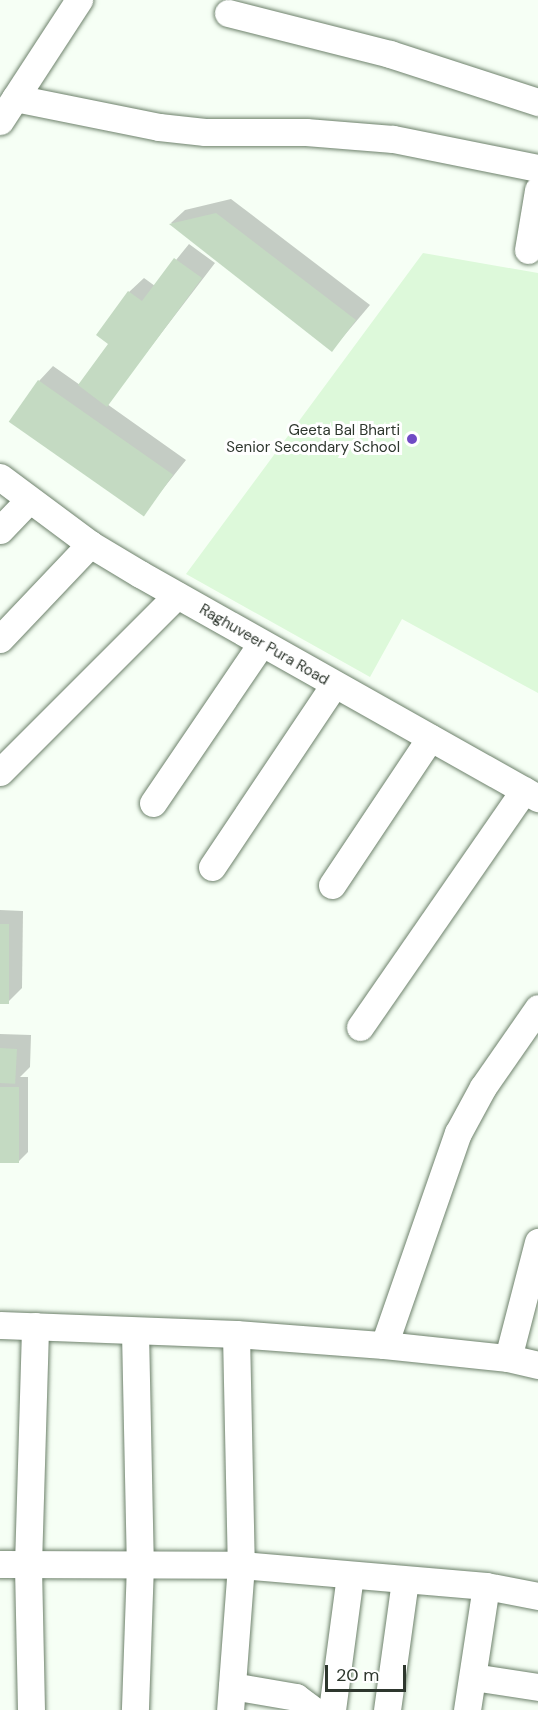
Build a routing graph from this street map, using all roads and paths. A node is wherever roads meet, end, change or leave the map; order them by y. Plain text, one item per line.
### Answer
1 (79, 0) edge
2 (228, 13) dead end
3 (15, 98) junction
4 (538, 102) edge
5 (0, 121) edge
6 (538, 168) edge
7 (538, 190) edge
8 (528, 250) dead end
9 (0, 477) edge
10 (28, 501) junction
11 (0, 530) edge
12 (90, 544) junction
13 (177, 595) junction
14 (0, 639) edge
15 (261, 644) junction
16 (334, 685) junction
17 (430, 738) junction
18 (0, 772) edge
19 (531, 794) edge
20 (153, 802) dead end
21 (212, 867) dead end
22 (332, 885) dead end
23 (538, 1008) edge
24 (360, 1027) dead end
25 (538, 1242) edge
26 (0, 1325) edge
27 (35, 1326) junction
28 (135, 1332) junction
29 (236, 1334) junction
30 (384, 1345) junction
31 (508, 1358) junction
32 (538, 1365) edge
33 (0, 1564) edge
34 (140, 1564) junction
35 (28, 1565) junction
36 (241, 1565) junction
37 (350, 1575) junction
38 (405, 1580) junction
39 (486, 1586) junction
40 (538, 1596) edge
41 (473, 1677) junction
42 (538, 1687) edge
43 (231, 1698) edge
44 (31, 1710) edge
45 (135, 1710) edge
46 (313, 1710) edge
47 (332, 1710) edge
48 (387, 1710) edge
49 (467, 1710) edge

1 - 3 street
2 - 4 street
3 - 5 street
3 - 6 street
7 - 8 street
9 - 10 street, Raghuveer Pura Road
10 - 11 street
10 - 12 street, Raghuveer Pura Road
12 - 13 street, Raghuveer Pura Road
12 - 14 street
13 - 15 street, Raghuveer Pura Road
13 - 18 street
15 - 16 street, Raghuveer Pura Road
15 - 20 street
16 - 17 street, Raghuveer Pura Road
16 - 21 street
17 - 19 street, Raghuveer Pura Road
17 - 22 street
19 - 24 street
23 - 30 street
25 - 31 street
26 - 27 street
27 - 28 street
27 - 35 street
28 - 29 street
28 - 34 street
29 - 30 street
29 - 36 street
30 - 31 street
31 - 32 street
33 - 35 street
34 - 35 street
34 - 36 street
34 - 45 street
35 - 44 street
36 - 37 street
36 - 43 street
37 - 38 street
37 - 47 street
38 - 39 street
38 - 48 street
39 - 40 street
39 - 41 street
41 - 42 street
41 - 49 street
43 - 46 street

